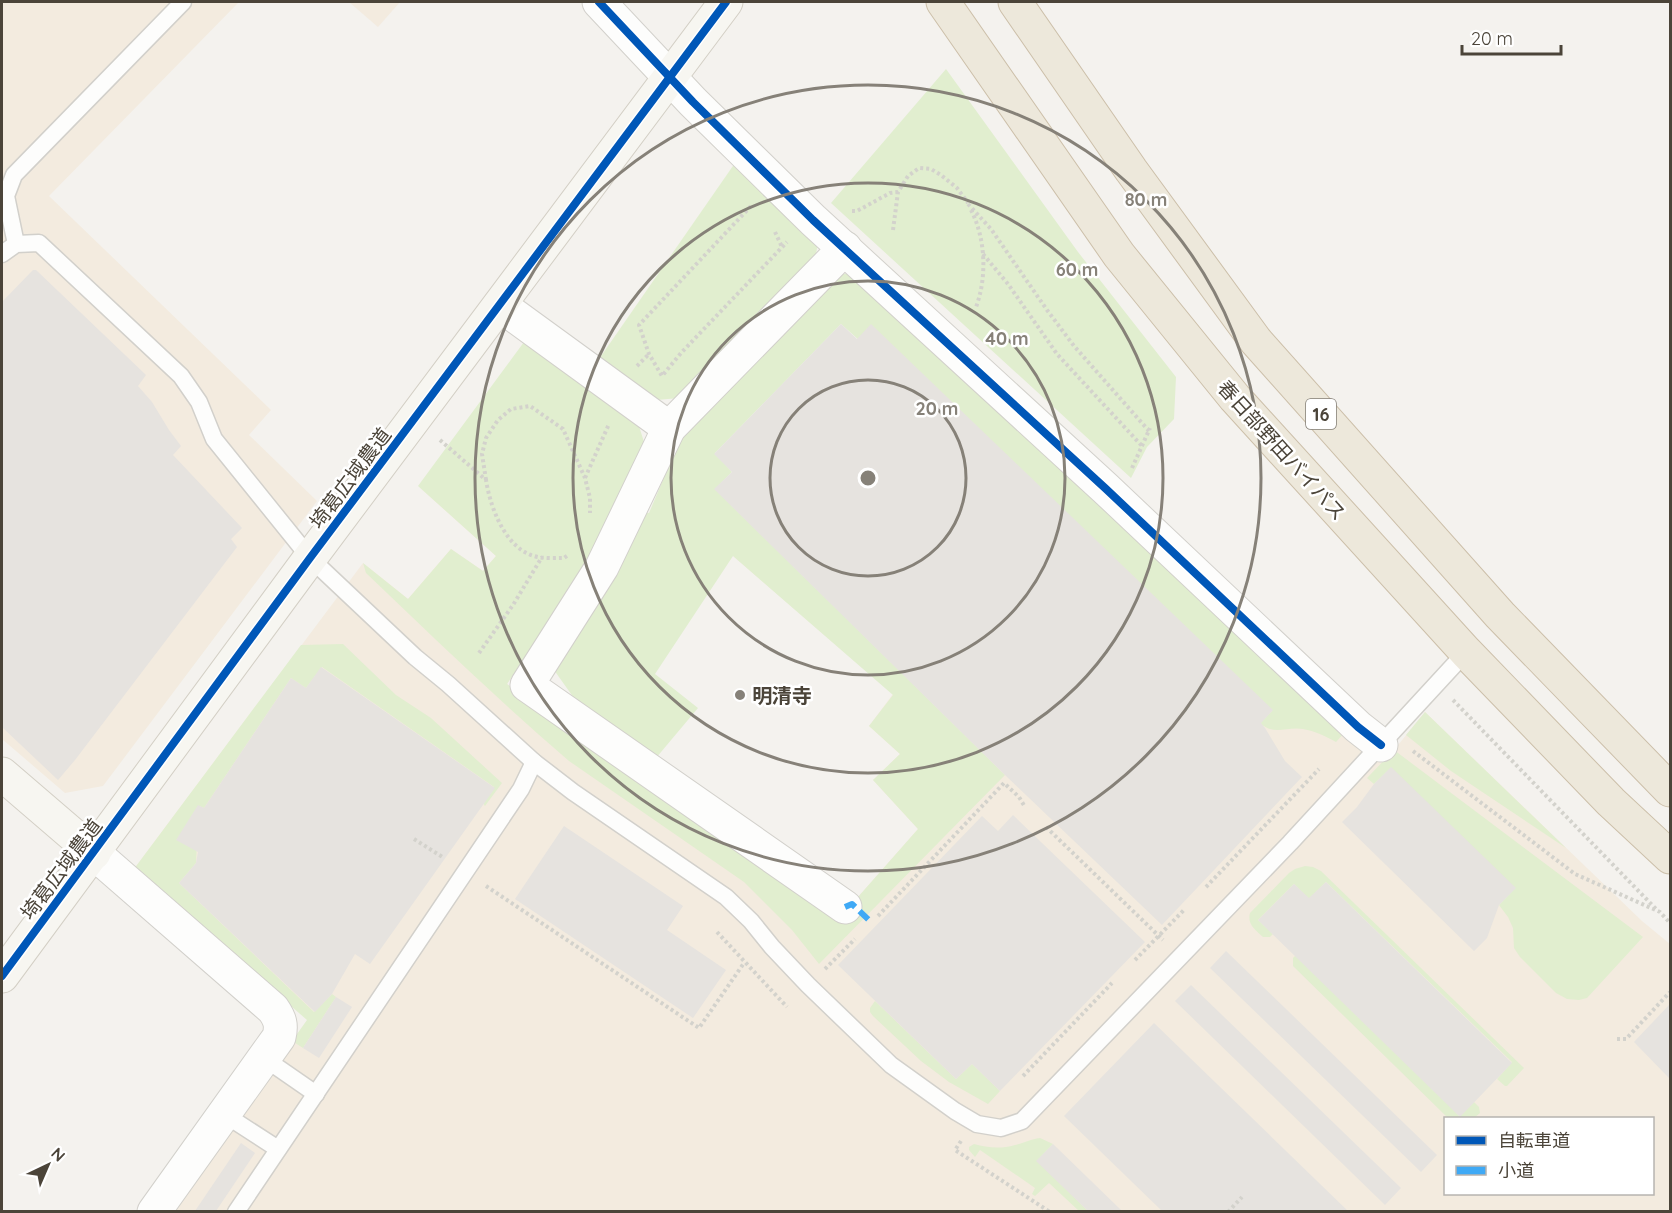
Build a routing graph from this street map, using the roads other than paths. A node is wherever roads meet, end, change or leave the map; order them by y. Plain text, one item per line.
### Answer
1 (183, 2) edge
2 (599, 2) edge
3 (726, 2) edge
4 (943, 2) edge
5 (1015, 2) edge
6 (670, 77) junction
7 (16, 244) junction
8 (845, 248) junction
9 (2, 254) edge
10 (500, 305) junction
11 (669, 428) junction
12 (310, 558) junction
13 (1466, 652) junction
14 (1386, 740) junction
15 (534, 762) junction
16 (2, 774) edge
17 (1671, 790) edge
18 (94, 853) junction
19 (1671, 857) edge
20 (859, 915) road end
21 (2, 975) edge
22 (264, 1058) junction
23 (316, 1094) junction
24 (224, 1114) junction
25 (278, 1149) junction
26 (154, 1212) edge
27 (236, 1212) edge

1 - 7 lane
2 - 6 street
3 - 6 street, 埼葛広域農道
4 - 13 highway, 春日部野田バイパス
5 - 17 highway, 16
6 - 8 street
6 - 10 street, 埼葛広域農道
7 - 9 lane
7 - 12 lane
8 - 11 street
8 - 14 street
10 - 11 street
10 - 12 street, 埼葛広域農道
11 - 20 street
12 - 15 lane
12 - 18 street, 埼葛広域農道
13 - 14 lane
13 - 19 highway, 春日部野田バイパス
14 - 15 lane
15 - 23 lane
16 - 18 street
18 - 21 street, 埼葛広域農道
18 - 22 street
22 - 23 lane
22 - 24 street
23 - 25 lane
24 - 25 lane
24 - 26 street
25 - 27 lane

